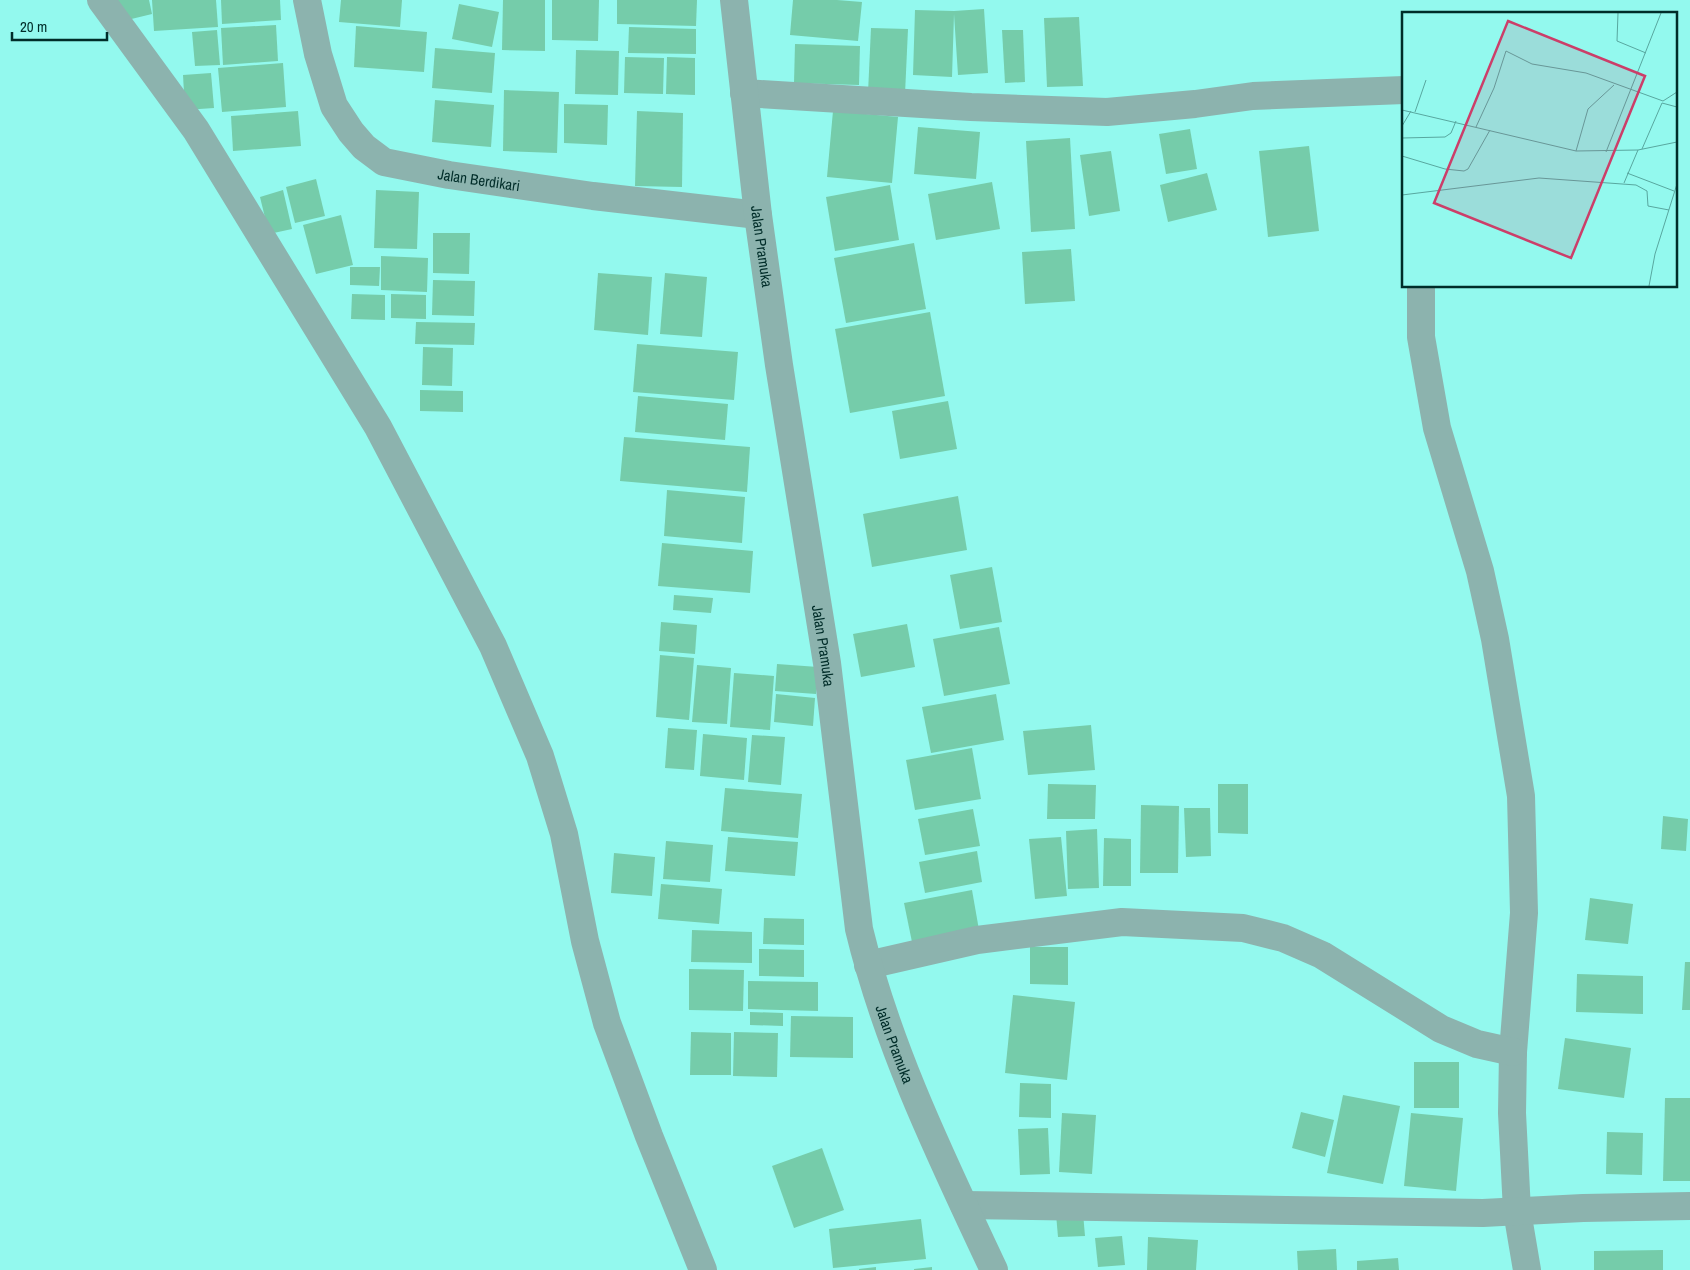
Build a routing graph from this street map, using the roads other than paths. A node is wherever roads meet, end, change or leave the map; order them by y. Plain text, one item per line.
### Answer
1 (101, 0) edge
2 (307, 0) edge
3 (734, 0) edge
4 (1402, 90) edge
5 (744, 93) junction
6 (758, 215) junction
7 (1421, 288) edge
8 (868, 965) junction
9 (1514, 1052) junction
10 (964, 1205) junction
11 (1690, 1206) edge
12 (1517, 1211) junction
13 (703, 1270) edge
14 (994, 1270) edge
15 (1527, 1270) edge

1 - 13 street
2 - 6 street, Jalan Berdikari
3 - 5 street, Jalan Pramuka
4 - 5 street
5 - 6 street, Jalan Pramuka
6 - 8 street, Jalan Pramuka
7 - 9 street
8 - 9 street
8 - 10 street, Jalan Pramuka
9 - 12 street
10 - 12 street
10 - 14 street, Jalan Pramuka
11 - 12 street
12 - 15 street

